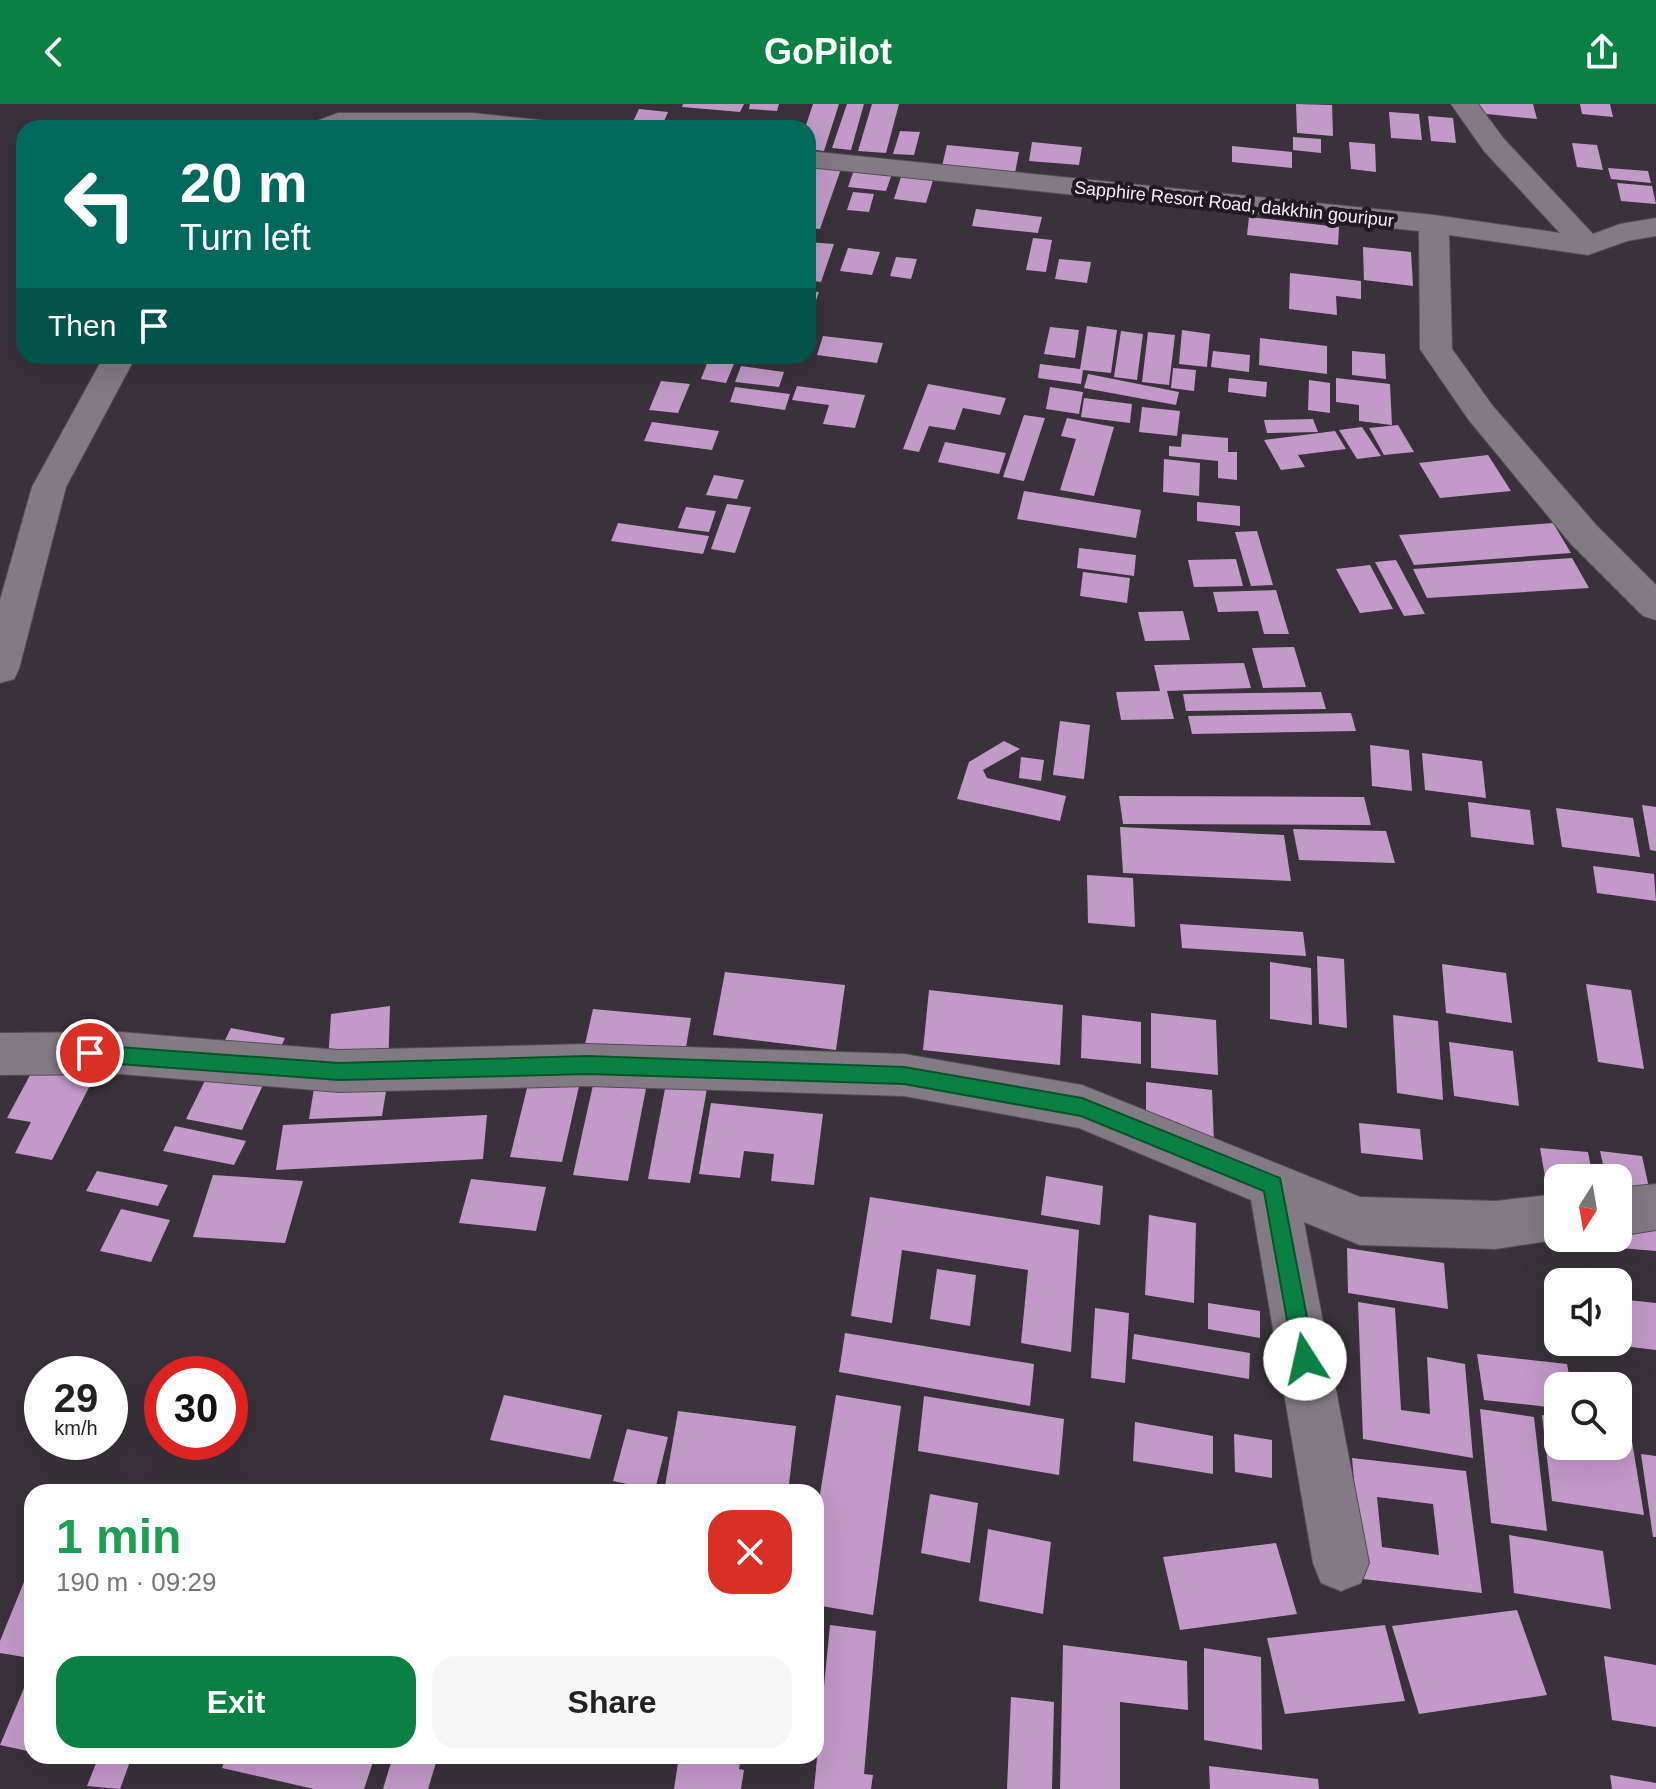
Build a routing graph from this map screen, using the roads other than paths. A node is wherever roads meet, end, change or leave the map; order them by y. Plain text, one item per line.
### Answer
1 (1464, 104) edge
2 (816, 160) edge
3 (1434, 224) junction
4 (1656, 227) edge
5 (1588, 246) junction
6 (116, 364) edge
7 (1656, 607) edge
8 (0, 669) edge
9 (0, 1054) edge
10 (1273, 1185) junction
11 (1656, 1207) edge
12 (1632, 1210) edge
13 (1544, 1220) edge
14 (1341, 1563) dead end

1 - 5 street
2 - 3 street, Sapphire Resort Road, dakkhin gouripur
3 - 5 street, Sapphire Resort Road, dakkhin gouripur
3 - 7 street
4 - 5 street, Sapphire Resort Road, dakkhin gouripur
6 - 8 street
9 - 10 street
10 - 13 street
10 - 14 street
11 - 12 street

